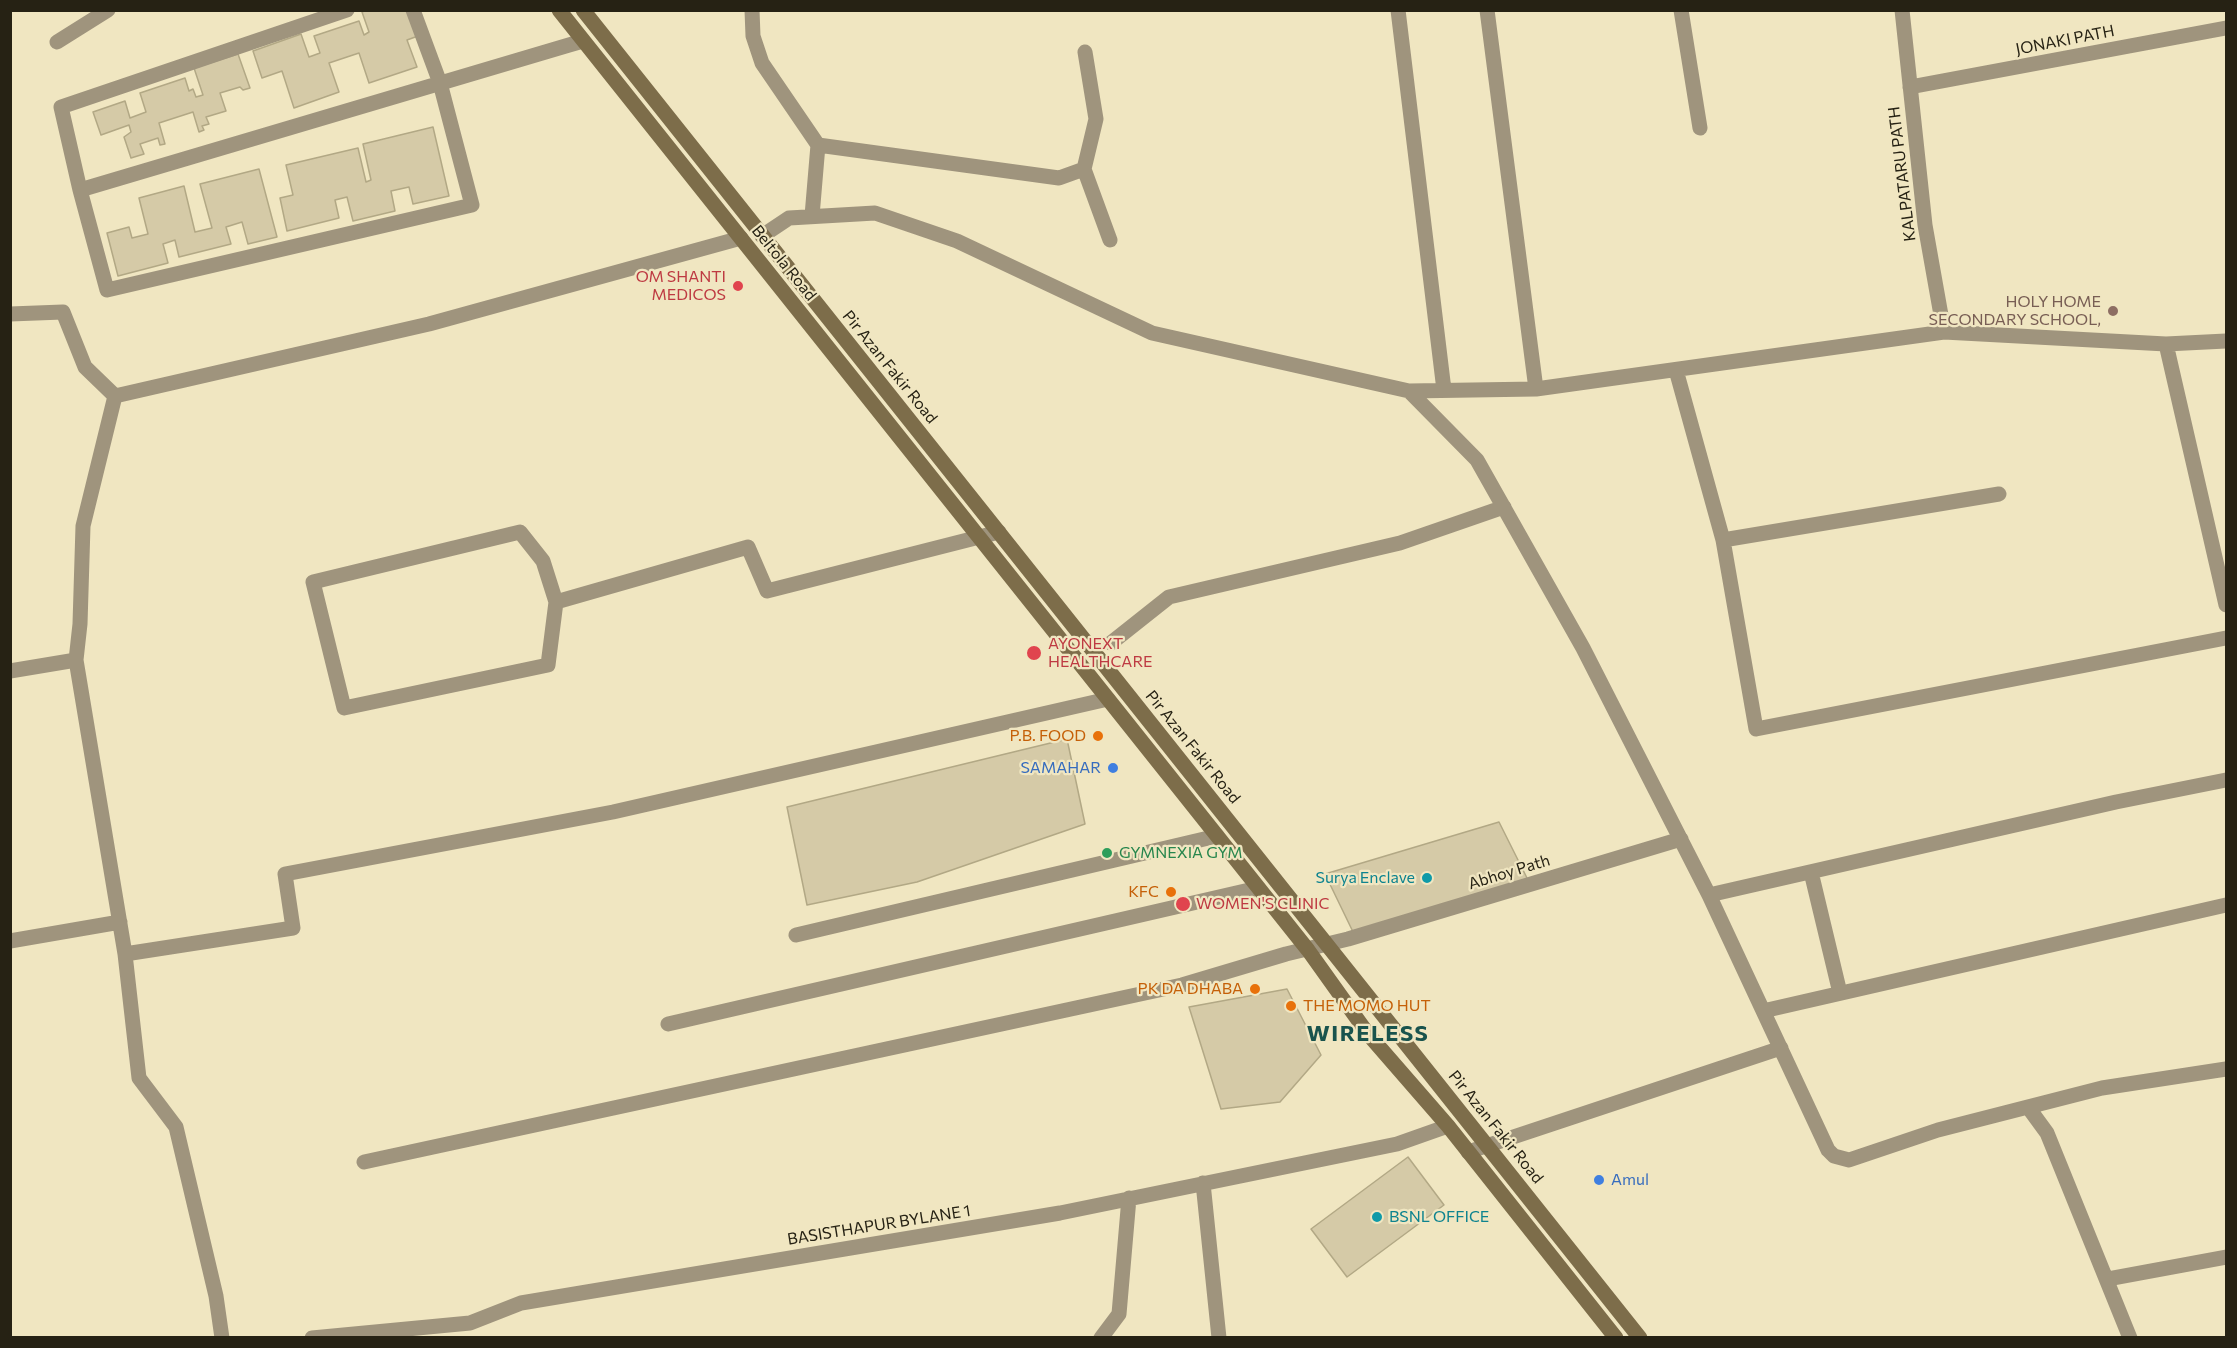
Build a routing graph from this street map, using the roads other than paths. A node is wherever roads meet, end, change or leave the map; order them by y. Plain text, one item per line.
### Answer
1 (108, 10) edge
2 (346, 10) edge
3 (413, 10) edge
4 (559, 10) edge
5 (583, 10) edge
6 (752, 10) edge
7 (1398, 10) edge
8 (1487, 10) edge
9 (1681, 10) edge
10 (1902, 10) edge
11 (2226, 28) edge
12 (583, 41) junction
13 (57, 42) dead end
14 (1085, 52) dead end
15 (440, 83) junction
16 (1910, 87) junction
17 (1700, 128) dead end
18 (818, 145) junction
19 (1084, 169) junction
20 (80, 190) junction
21 (812, 216) junction
22 (762, 236) junction
23 (741, 238) junction
24 (1110, 240) dead end
25 (10, 314) edge
26 (1944, 332) junction
27 (2226, 341) edge
28 (2166, 344) junction
29 (1676, 370) junction
30 (1536, 389) junction
31 (1444, 390) junction
32 (1409, 391) junction
33 (115, 396) junction
34 (1999, 494) dead end
35 (1504, 507) junction
36 (999, 532) junction
37 (980, 538) junction
38 (1723, 540) junction
39 (556, 602) junction
40 (2226, 605) edge
41 (2226, 638) edge
42 (1111, 643) dead end
43 (76, 660) junction
44 (10, 671) edge
45 (1108, 699) junction
46 (2226, 780) edge
47 (1217, 836) junction
48 (1681, 839) junction
49 (1810, 872) junction
50 (1258, 888) junction
51 (1709, 895) junction
52 (2226, 905) edge
53 (120, 922) junction
54 (796, 935) dead end
55 (10, 940) edge
56 (1328, 944) junction
57 (1308, 950) junction
58 (125, 954) junction
59 (1840, 993) junction
60 (1763, 1011) junction
61 (668, 1024) dead end
62 (1780, 1048) junction
63 (2226, 1069) edge
64 (2028, 1107) junction
65 (1448, 1126) junction
66 (1487, 1145) junction
67 (1468, 1152) junction
68 (364, 1162) dead end
69 (1203, 1183) junction
70 (1129, 1198) junction
71 (2226, 1257) edge
72 (2107, 1279) junction
73 (222, 1338) edge
74 (312, 1338) edge
75 (1101, 1338) edge
76 (1219, 1338) edge
77 (1616, 1338) edge
78 (1640, 1338) edge
79 (2130, 1338) edge

1 - 13 street
2 - 20 street
3 - 15 street
4 - 12 main road, Beltola Road
5 - 22 main road, Pir Azan Fakir Road
6 - 18 street
7 - 31 street
8 - 30 street
9 - 17 street
10 - 16 street, KALPATARU PATH
11 - 16 street, JONAKI PATH
12 - 15 street
12 - 23 main road, Beltola Road
14 - 19 street
15 - 20 street
15 - 20 street
16 - 26 street, KALPATARU PATH
18 - 19 street
18 - 21 street
19 - 24 street
21 - 22 street
21 - 32 street
22 - 36 main road, Pir Azan Fakir Road
23 - 33 street
23 - 37 main road, Beltola Road
25 - 33 street
26 - 28 street
26 - 29 street
27 - 28 street
28 - 40 street
29 - 30 street
29 - 38 street
30 - 31 street
31 - 32 street
32 - 35 street
33 - 43 street
34 - 38 street
35 - 42 street
35 - 48 street
36 - 37 street
36 - 56 main road, Pir Azan Fakir Road
37 - 39 street
37 - 45 main road
38 - 41 street
39 - 39 street
43 - 44 street
43 - 53 street
45 - 47 main road
45 - 58 street
46 - 49 street
47 - 50 main road
47 - 54 street
48 - 51 street
48 - 56 street, Abhoy Path
49 - 51 street
49 - 59 street
50 - 57 main road
50 - 61 street
51 - 60 street
52 - 59 street
53 - 55 street
53 - 58 street
56 - 57 street, Abhoy Path
56 - 66 main road, Pir Azan Fakir Road
57 - 65 main road
57 - 68 street, Abhoy Path
58 - 73 street
59 - 60 street
60 - 62 street
62 - 64 street
62 - 66 street
63 - 64 street
64 - 72 street
65 - 67 main road
65 - 69 street, BASISTHAPUR BYLANE 1
66 - 67 street
66 - 78 main road, Pir Azan Fakir Road
67 - 77 main road
69 - 70 street, BASISTHAPUR BYLANE 1
69 - 76 street
70 - 74 street, BASISTHAPUR BYLANE 1
70 - 75 street
71 - 72 street
72 - 79 street

